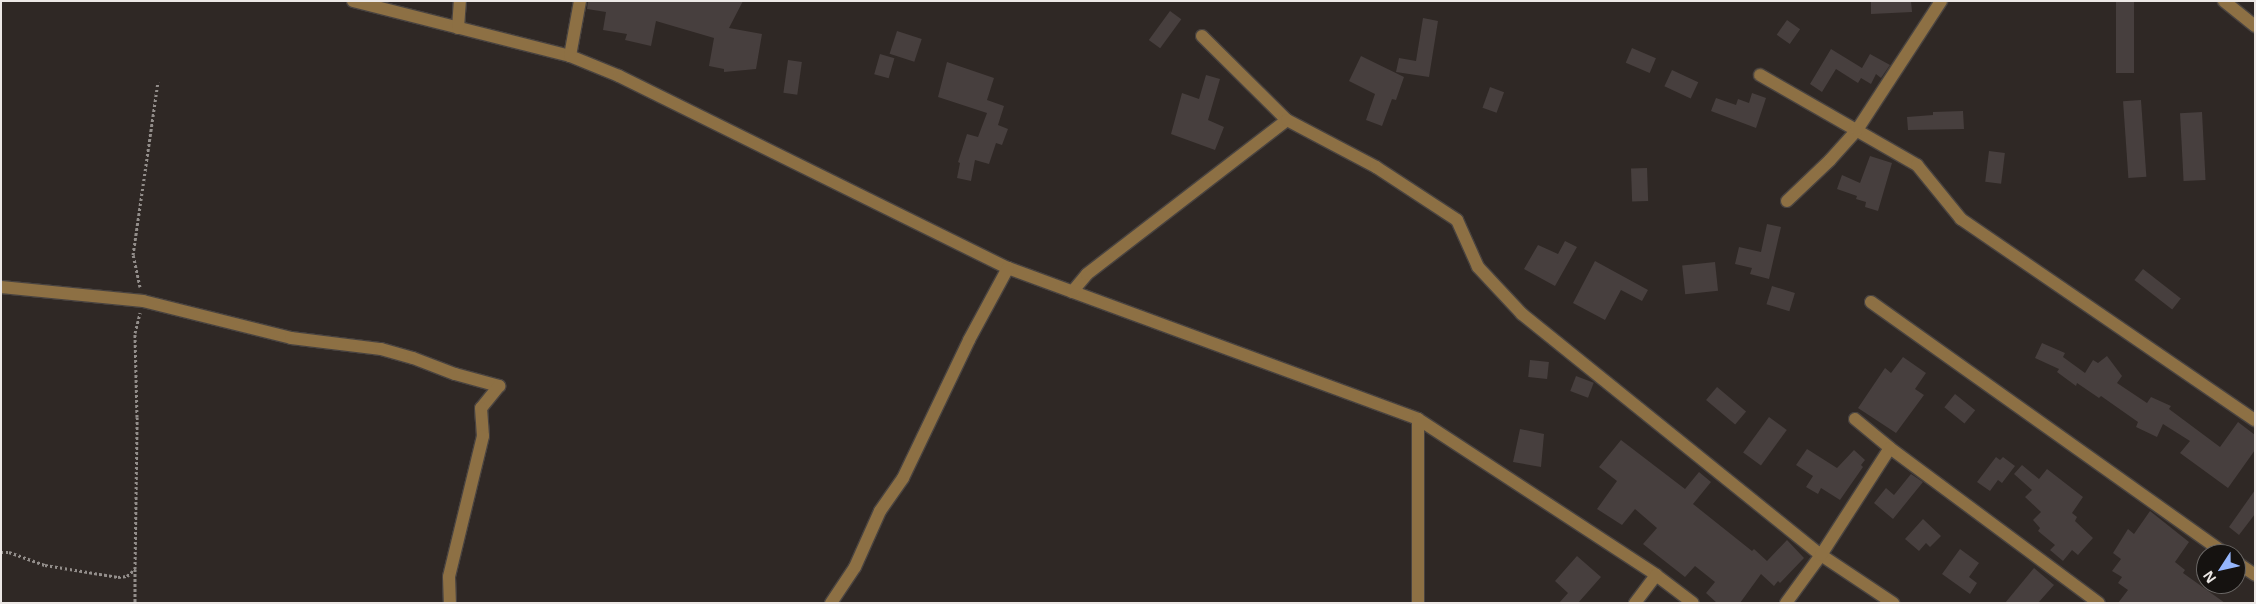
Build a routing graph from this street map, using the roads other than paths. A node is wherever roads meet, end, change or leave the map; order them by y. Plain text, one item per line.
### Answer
1 (353, 1) edge
2 (460, 1) edge
3 (580, 1) edge
4 (1941, 1) edge
5 (2224, 1) edge
6 (2255, 26) edge
7 (458, 28) junction
8 (1202, 36) dead end
9 (570, 56) junction
10 (1760, 75) dead end
11 (1287, 120) junction
12 (1857, 130) junction
13 (1787, 201) dead end
14 (1008, 268) junction
15 (1, 287) edge
16 (1072, 292) junction
17 (1871, 302) dead end
18 (1418, 419) junction
19 (1855, 419) dead end
20 (2255, 420) edge
21 (1890, 448) junction
22 (2211, 544) edge
23 (1821, 555) junction
24 (1656, 574) junction
25 (450, 603) edge
26 (831, 603) edge
27 (1418, 603) edge
28 (1635, 603) edge
29 (1694, 603) edge
30 (1786, 603) edge
31 (1893, 603) edge
32 (2099, 603) edge

1 - 7 street
2 - 7 street
3 - 9 street
4 - 12 street
5 - 6 street
7 - 9 street
8 - 11 street
9 - 14 street
10 - 12 street
11 - 16 street
11 - 23 street
12 - 13 street
12 - 20 street
14 - 16 street
14 - 26 street
15 - 25 street
16 - 18 street
17 - 22 street
18 - 24 street
18 - 27 street
19 - 21 street
21 - 23 street
21 - 32 street
23 - 30 street
23 - 31 street
24 - 28 street
24 - 29 street

